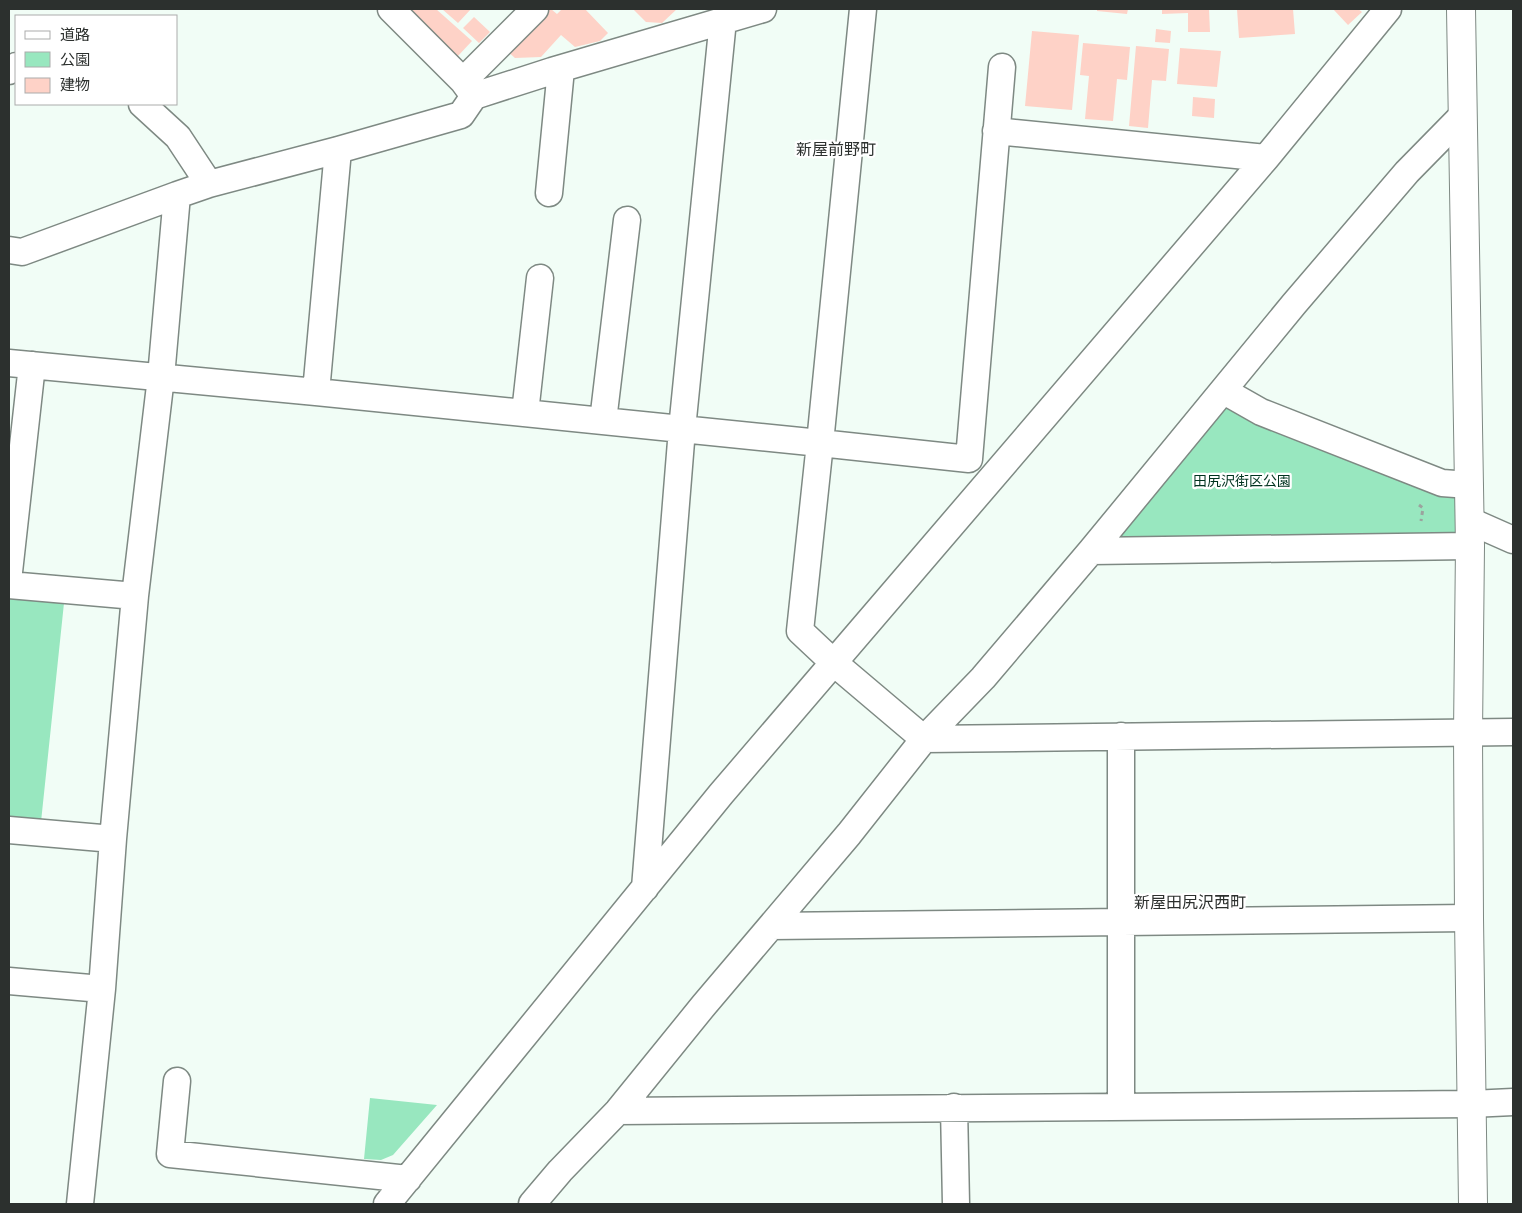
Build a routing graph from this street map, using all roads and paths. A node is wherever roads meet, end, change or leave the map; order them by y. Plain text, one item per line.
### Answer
1 (391, 9) edge
2 (534, 9) edge
3 (763, 9) edge
4 (863, 9) edge
5 (1388, 9) edge
6 (1461, 9) edge
7 (723, 20) junction
8 (1002, 67) dead end
9 (561, 69) junction
10 (469, 88) junction
11 (143, 105) edge
12 (1462, 116) junction
13 (996, 131) junction
14 (338, 150) junction
15 (1266, 158) junction
16 (209, 184) junction
17 (549, 193) dead end
18 (177, 195) junction
19 (627, 220) dead end
20 (9, 250) edge
21 (540, 278) dead end
22 (20, 364) edge
23 (161, 377) junction
24 (1224, 391) junction
25 (316, 392) junction
26 (525, 413) junction
27 (603, 421) junction
28 (682, 429) junction
29 (820, 443) junction
30 (1469, 485) junction
31 (1417, 503) dead end
32 (1421, 522) dead end
33 (1470, 533) junction
34 (1513, 540) edge
35 (1091, 551) junction
36 (9, 572) edge
37 (9, 585) edge
38 (135, 596) junction
39 (833, 662) junction
40 (1513, 732) edge
41 (1468, 733) junction
42 (1121, 736) junction
43 (924, 738) junction
44 (9, 830) edge
45 (113, 839) junction
46 (645, 888) junction
47 (1469, 918) junction
48 (1120, 922) junction
49 (771, 926) junction
50 (9, 981) edge
51 (102, 989) junction
52 (177, 1081) dead end
53 (1513, 1102) edge
54 (1471, 1104) junction
55 (1121, 1106) junction
56 (954, 1107) junction
57 (618, 1111) junction
58 (408, 1179) junction
59 (80, 1204) edge
60 (388, 1204) edge
61 (532, 1204) edge
62 (956, 1204) edge
63 (1473, 1204) edge

1 - 10 street
2 - 10 street
3 - 7 street
4 - 29 street
5 - 15 street
6 - 12 street
7 - 9 street
7 - 28 street
8 - 13 street
9 - 10 street
9 - 17 street
10 - 14 street
11 - 16 street
12 - 24 street
12 - 30 street
13 - 15 street
13 - 29 street
14 - 16 street
14 - 25 street
15 - 39 street
16 - 18 street
18 - 20 street
18 - 23 street
19 - 27 street
21 - 26 street
22 - 23 street
22 - 36 street
23 - 25 street
23 - 38 street
24 - 30 street
24 - 35 street
25 - 26 street
26 - 27 street
27 - 28 street
28 - 29 street
28 - 46 street
29 - 39 street
30 - 33 street
31 - 32 path
33 - 34 street
33 - 35 street
33 - 41 street
35 - 43 street
37 - 38 street
38 - 45 street
39 - 43 street
39 - 46 street
40 - 41 street
41 - 42 street
41 - 47 street
42 - 43 street
42 - 48 street
43 - 49 street
44 - 45 street
45 - 51 street
46 - 58 street
47 - 48 street
47 - 54 street
48 - 49 street
48 - 55 street
49 - 57 street
50 - 51 street
51 - 59 street
52 - 58 street
53 - 54 street
54 - 55 street
54 - 63 street
55 - 56 street
56 - 57 street
56 - 62 street
57 - 61 street
58 - 60 street

